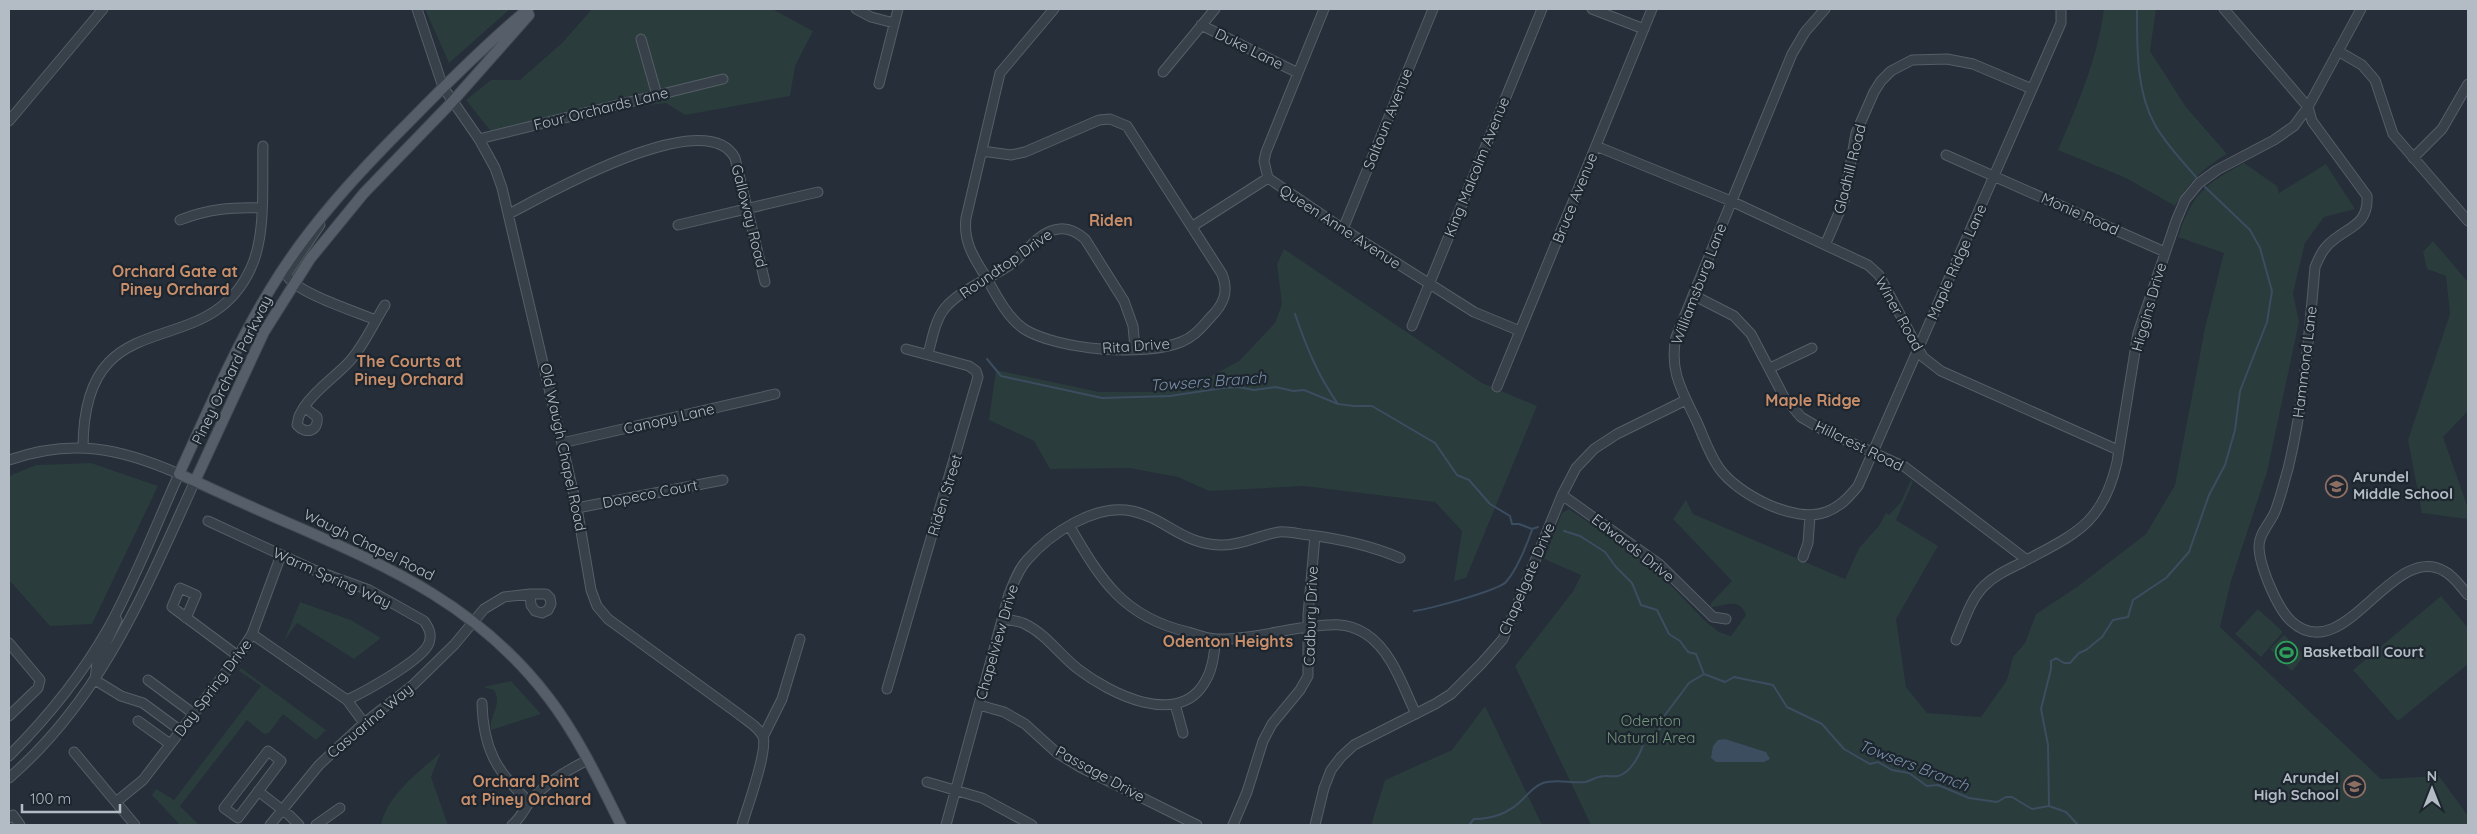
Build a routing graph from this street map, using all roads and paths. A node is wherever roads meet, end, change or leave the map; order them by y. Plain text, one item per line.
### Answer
1 (103, 9) edge
2 (417, 9) edge
3 (528, 9) edge
4 (534, 9) edge
5 (856, 9) edge
6 (898, 9) edge
7 (1054, 9) edge
8 (1215, 9) edge
9 (1324, 9) edge
10 (1433, 9) edge
11 (1542, 9) edge
12 (1592, 9) edge
13 (1652, 9) edge
14 (1825, 9) edge
15 (2061, 9) edge
16 (2224, 9) edge
17 (2361, 9) edge
18 (894, 22) junction
19 (1201, 26) junction
20 (1644, 29) junction
21 (641, 38) dead end
22 (2338, 51) junction
23 (1163, 72) dead end
24 (1298, 73) junction
25 (723, 78) dead end
26 (880, 84) dead end
27 (2468, 84) edge
28 (443, 87) junction
29 (2032, 89) junction
30 (657, 95) junction
31 (452, 102) junction
32 (2308, 107) junction
33 (9, 121) edge
34 (480, 140) junction
35 (263, 146) dead end
36 (1596, 146) junction
37 (982, 151) junction
38 (1946, 155) dead end
39 (2414, 158) junction
40 (1995, 176) junction
41 (1268, 178) junction
42 (818, 192) dead end
43 (1731, 201) junction
44 (261, 208) junction
45 (748, 209) junction
46 (326, 211) junction
47 (509, 214) junction
48 (2466, 215) edge
49 (180, 220) dead end
50 (678, 226) dead end
51 (1193, 226) junction
52 (1343, 230) junction
53 (1826, 243) junction
54 (2165, 252) junction
55 (987, 279) junction
56 (765, 282) dead end
57 (294, 284) junction
58 (1430, 284) junction
59 (1693, 295) junction
60 (384, 305) dead end
61 (376, 320) junction
62 (1412, 326) dead end
63 (1520, 331) junction
64 (1135, 348) junction
65 (1812, 348) dead end
66 (906, 349) dead end
67 (1918, 350) junction
68 (928, 354) junction
69 (1770, 368) junction
70 (1497, 387) dead end
71 (775, 394) dead end
72 (1686, 400) junction
73 (304, 407) dead end
74 (562, 443) junction
75 (82, 447) junction
76 (2118, 450) junction
77 (1874, 452) junction
78 (9, 460) edge
79 (179, 474) junction
80 (723, 480) dead end
81 (195, 481) junction
82 (1562, 495) junction
83 (577, 508) junction
84 (1810, 516) junction
85 (208, 521) dead end
86 (1070, 527) junction
87 (1315, 536) junction
88 (281, 555) junction
89 (1804, 557) dead end
90 (1400, 558) dead end
91 (2027, 560) junction
92 (530, 594) dead end
93 (2468, 595) edge
94 (120, 606) junction
95 (186, 618) dead end
96 (1003, 619) junction
97 (1726, 619) dead end
98 (474, 621) junction
99 (1308, 627) junction
100 (252, 634) junction
101 (800, 639) dead end
102 (1216, 639) junction
103 (1956, 640) dead end
104 (9, 643) edge
105 (238, 656) junction
106 (95, 680) junction
107 (148, 680) dead end
108 (887, 689) dead end
109 (347, 700) junction
110 (482, 703) dead end
111 (1175, 704) junction
112 (979, 706) junction
113 (194, 714) junction
114 (1416, 714) junction
115 (9, 716) edge
116 (138, 721) dead end
117 (364, 723) junction
118 (180, 731) junction
119 (1183, 733) dead end
120 (763, 737) junction
121 (170, 744) junction
122 (74, 752) dead end
123 (9, 756) edge
124 (588, 760) junction
125 (9, 778) edge
126 (927, 782) dead end
127 (955, 790) junction
128 (258, 791) junction
129 (116, 802) junction
130 (530, 802) junction
131 (282, 808) junction
132 (340, 808) dead end
133 (9, 818) edge
134 (20, 825) edge
135 (135, 825) edge
136 (270, 825) edge
137 (299, 825) edge
138 (316, 825) edge
139 (512, 825) edge
140 (620, 825) edge
141 (742, 825) edge
142 (946, 825) edge
143 (1032, 825) edge
144 (1197, 825) edge
145 (1232, 825) edge
146 (1316, 825) edge

1 - 33 street
2 - 28 street, Old Waugh Chapel Road
3 - 28 main road, Piney Orchard Parkway
4 - 31 main road, Piney Orchard Parkway
5 - 18 street
6 - 18 street
7 - 37 street, Rita Drive
8 - 19 street
9 - 24 street, Queen Anne Avenue
10 - 52 street, Saltoun Avenue
11 - 58 street, King Malcolm Avenue
12 - 20 street
13 - 20 street, Bruce Avenue
14 - 43 street, Williamsburg Lane
15 - 29 street, Maple Ridge Lane
16 - 32 street, Hammond Lane
17 - 22 street, Higgins Drive
18 - 26 street
19 - 23 street
19 - 24 street, Duke Lane
20 - 36 street, Bruce Avenue
21 - 30 street
22 - 32 street, Higgins Drive
22 - 39 street
24 - 41 street, Queen Anne Avenue
25 - 30 street, Four Orchards Lane
27 - 39 street
28 - 31 street, Old Waugh Chapel Road
28 - 46 main road, Piney Orchard Parkway
29 - 40 street, Maple Ridge Lane
29 - 53 street, Gladhill Road
30 - 34 street, Four Orchards Lane
31 - 34 street, Old Waugh Chapel Road
31 - 57 main road, Piney Orchard Parkway
32 - 54 street, Higgins Drive
32 - 93 street, Hammond Lane
34 - 47 street, Old Waugh Chapel Road
35 - 44 street
36 - 43 street, Winer Road
36 - 63 street, Bruce Avenue
37 - 51 street, Rita Drive
37 - 55 street, Rita Drive
38 - 40 street, Monie Road
39 - 48 street
40 - 54 street, Monie Road
40 - 67 street, Maple Ridge Lane
41 - 51 street
41 - 52 street, Queen Anne Avenue
42 - 45 street
43 - 53 street, Winer Road
43 - 59 street, Williamsburg Lane
44 - 49 street
44 - 75 street
45 - 47 street, Galloway Road
45 - 50 street
45 - 56 street, Galloway Road
46 - 57 street
46 - 79 main road, Piney Orchard Parkway
47 - 74 street, Old Waugh Chapel Road
51 - 64 street, Rita Drive
52 - 58 street, Queen Anne Avenue
53 - 67 street, Winer Road
54 - 76 street, Higgins Drive
55 - 64 street, Rita Drive
55 - 64 street, Roundtop Drive
55 - 68 street, Roundtop Drive
57 - 61 street
57 - 81 main road, Piney Orchard Parkway
58 - 62 street, King Malcolm Avenue
58 - 63 street, Queen Anne Avenue
59 - 69 street, Hillcrest Road
59 - 72 street, Williamsburg Lane
60 - 61 street
61 - 73 street
63 - 70 street, Bruce Avenue
65 - 69 street
66 - 68 street, Riden Street
67 - 76 street, Winer Road
67 - 77 street, Maple Ridge Lane
68 - 108 street, Riden Street
69 - 77 street, Hillcrest Road
71 - 74 street, Canopy Lane
72 - 82 street, Chapelgate Drive
72 - 84 street, Williamsburg Lane
74 - 83 street, Old Waugh Chapel Road
75 - 78 street
75 - 79 street
76 - 91 street, Higgins Drive
77 - 84 street, Maple Ridge Lane
77 - 91 street, Hillcrest Road
79 - 81 main road, Waugh Chapel Road
79 - 94 street, Piney Orchard Parkway
80 - 83 street, Dopeco Court
81 - 98 main road, Waugh Chapel Road
81 - 106 street, Piney Orchard Parkway
82 - 97 street, Edwards Drive
82 - 114 street, Chapelgate Drive
83 - 120 street, Old Waugh Chapel Road
84 - 89 street
85 - 88 street, Warm Spring Way
86 - 87 street, Chapelview Drive
86 - 96 street, Chapelview Drive
86 - 102 street
87 - 90 street, Chapelview Drive
87 - 99 street, Cadbury Drive
88 - 100 street, Day Spring Drive
88 - 109 street, Warm Spring Way
91 - 103 street, Higgins Drive
92 - 98 street, Casuarina Way
94 - 106 street
94 - 123 street, Piney Orchard Parkway
95 - 105 street
96 - 111 street
96 - 112 street, Chapelview Drive
98 - 117 street, Casuarina Way
98 - 124 main road, Waugh Chapel Road
99 - 102 street
99 - 114 street
99 - 145 street, Cadbury Drive
100 - 105 street, Day Spring Drive
100 - 109 street
101 - 120 street
102 - 111 street
104 - 115 street
105 - 113 street, Day Spring Drive
106 - 118 street
106 - 125 street, Piney Orchard Parkway
107 - 113 street
109 - 117 street
110 - 130 street
111 - 119 street
112 - 127 street, Chapelview Drive
112 - 144 street, Passage Drive
113 - 118 street, Day Spring Drive
114 - 146 street, Chapelgate Drive
116 - 121 street
117 - 131 street, Casuarina Way
118 - 121 street, Day Spring Drive
120 - 141 street
121 - 129 street, Day Spring Drive
122 - 129 street
124 - 130 street
124 - 140 main road, Waugh Chapel Road
126 - 127 street
127 - 142 street, Chapelview Drive
127 - 143 street
128 - 128 street
128 - 131 street
129 - 135 street
130 - 139 street
131 - 136 street, Casuarina Way
131 - 137 street
132 - 138 street
133 - 134 street

